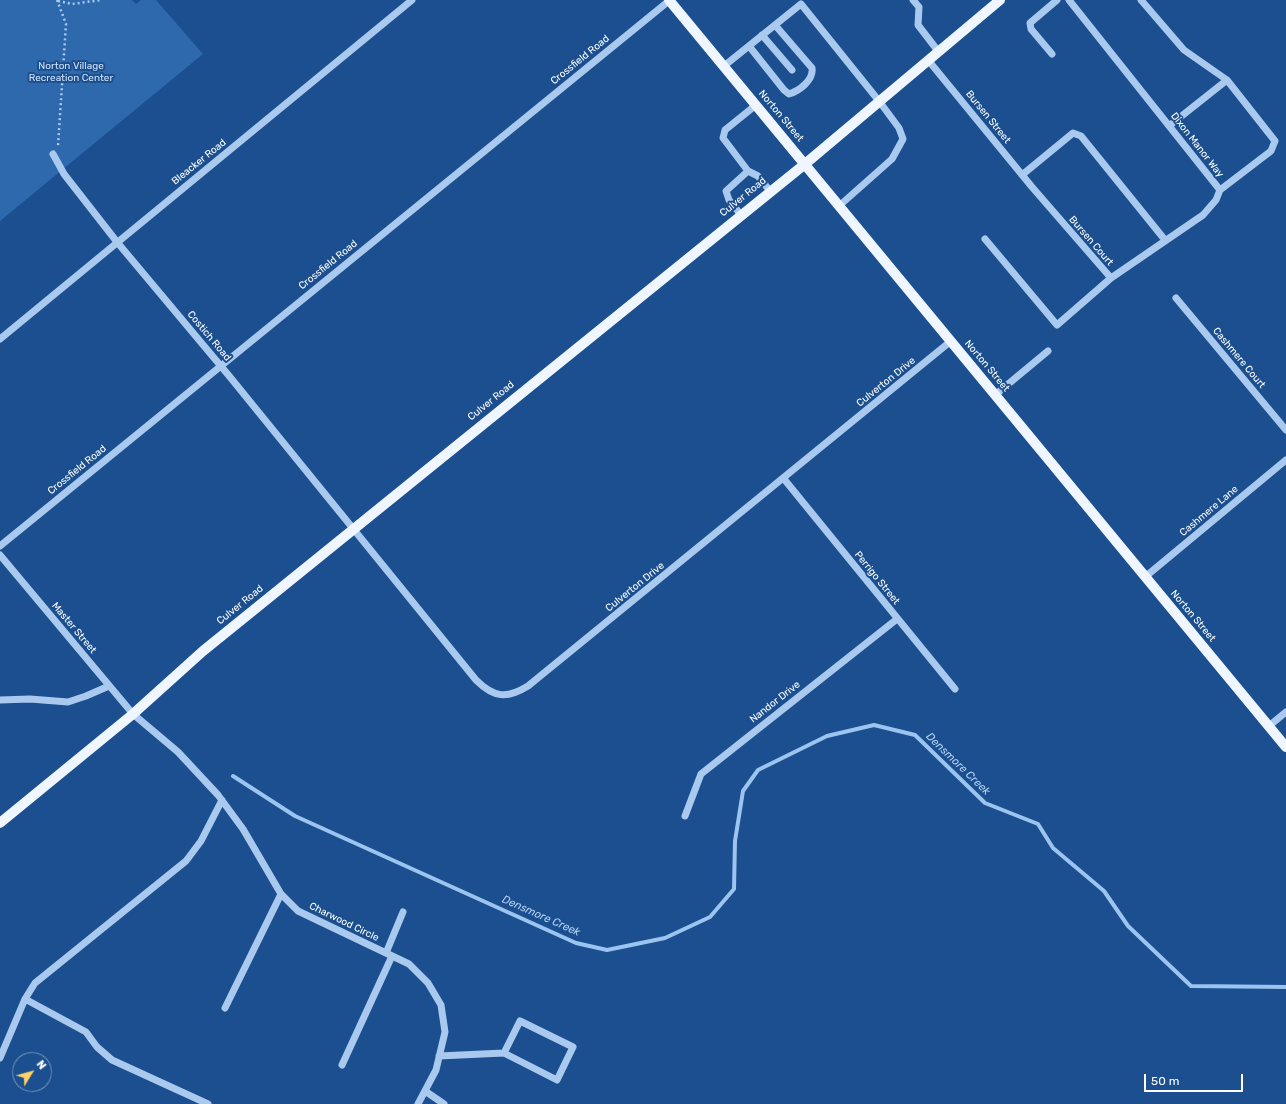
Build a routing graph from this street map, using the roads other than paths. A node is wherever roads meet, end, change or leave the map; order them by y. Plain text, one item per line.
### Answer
1 (412, 0) edge
2 (669, 0) edge
3 (913, 0) edge
4 (1000, 0) edge
5 (1057, 0) edge
6 (1069, 0) edge
7 (1142, 0) edge
8 (775, 25) junction
9 (762, 35) junction
10 (749, 46) junction
11 (938, 51) junction
12 (1052, 54) dead end
13 (928, 60) junction
14 (724, 66) junction
15 (792, 70) dead end
16 (1227, 80) junction
17 (879, 101) junction
18 (756, 105) junction
19 (1169, 126) junction
20 (56, 153) road end
21 (805, 164) junction
22 (748, 171) junction
23 (1022, 175) junction
24 (1032, 187) joint
25 (1220, 190) junction
26 (770, 191) junction
27 (839, 206) junction
28 (741, 215) junction
29 (985, 239) dead end
30 (1165, 240) junction
31 (117, 242) junction
32 (1111, 278) junction
33 (1176, 298) dead end
34 (0, 339) edge
35 (951, 341) junction
36 (1048, 351) dead end
37 (220, 365) junction
38 (995, 395) junction
39 (1286, 430) edge
40 (1286, 460) edge
41 (784, 479) junction
42 (353, 529) junction
43 (0, 546) edge
44 (0, 555) edge
45 (1145, 577) junction
46 (897, 619) junction
47 (109, 686) junction
48 (955, 689) dead end
49 (0, 700) edge
50 (1286, 712) edge
51 (133, 714) junction
52 (1269, 726) junction
53 (1286, 747) edge
54 (222, 800) junction
55 (685, 816) dead end
56 (0, 823) edge
57 (281, 894) junction
58 (403, 912) dead end
59 (389, 955) junction
60 (25, 999) junction
61 (225, 1008) dead end
62 (504, 1053) junction
63 (439, 1056) junction
64 (0, 1058) edge
65 (342, 1065) dead end
66 (425, 1091) junction
67 (208, 1104) edge
68 (418, 1104) edge
69 (444, 1104) edge

1 - 31 street, Bleacker Road
2 - 14 main road, Norton Street
2 - 37 street, Crossfield Road
3 - 11 street
4 - 11 main road, Culver Road
5 - 12 street
6 - 19 street, Dixon Manor Way
7 - 16 street
8 - 9 street
8 - 10 street
8 - 17 street
9 - 10 street
9 - 15 street
10 - 14 street
11 - 13 main road, Culver Road
13 - 17 main road, Culver Road
13 - 23 street, Bursen Street
14 - 18 main road, Norton Street
16 - 19 street
16 - 25 street
17 - 21 main road, Culver Road
17 - 27 street
18 - 21 main road, Norton Street
18 - 22 street
19 - 25 street, Dixon Manor Way
20 - 31 street, Costich Road
21 - 26 main road, Culver Road
21 - 27 main road, Norton Street
22 - 26 street
22 - 28 street
23 - 24 street, Bursen Street
23 - 30 street
24 - 32 street, Bursen Court
25 - 30 street, Dixon Manor Way
26 - 28 main road, Culver Road
27 - 35 main road, Norton Street
28 - 42 main road, Culver Road
29 - 32 street, Bursen Court
30 - 32 street, Dixon Manor Way
31 - 34 street, Bleacker Road
31 - 37 street, Costich Road
33 - 39 street, Cashmere Court
35 - 38 main road, Norton Street
35 - 41 street, Culverton Drive
36 - 38 street
37 - 42 street, Costich Road
37 - 43 street, Crossfield Road
38 - 45 main road, Norton Street
40 - 45 street, Cashmere Lane
41 - 42 street, Culverton Drive
41 - 46 street, Perrigo Street
42 - 51 main road, Culver Road
44 - 47 street, Master Street
45 - 52 main road, Norton Street
46 - 48 street, Perrigo Street
46 - 55 street, Nandor Drive
47 - 49 street
47 - 51 street, Master Street
50 - 52 street
51 - 54 street, Charwood Circle
51 - 56 main road, Culver Road
52 - 53 main road, Norton Street
54 - 57 street, Charwood Circle
54 - 60 street
57 - 59 street, Charwood Circle
57 - 61 street
58 - 59 street
59 - 63 street, Charwood Circle
59 - 65 street
60 - 64 street
60 - 67 street
62 - 62 street
62 - 63 street
63 - 66 street, Charwood Circle
66 - 68 street, Charwood Circle
66 - 69 street

